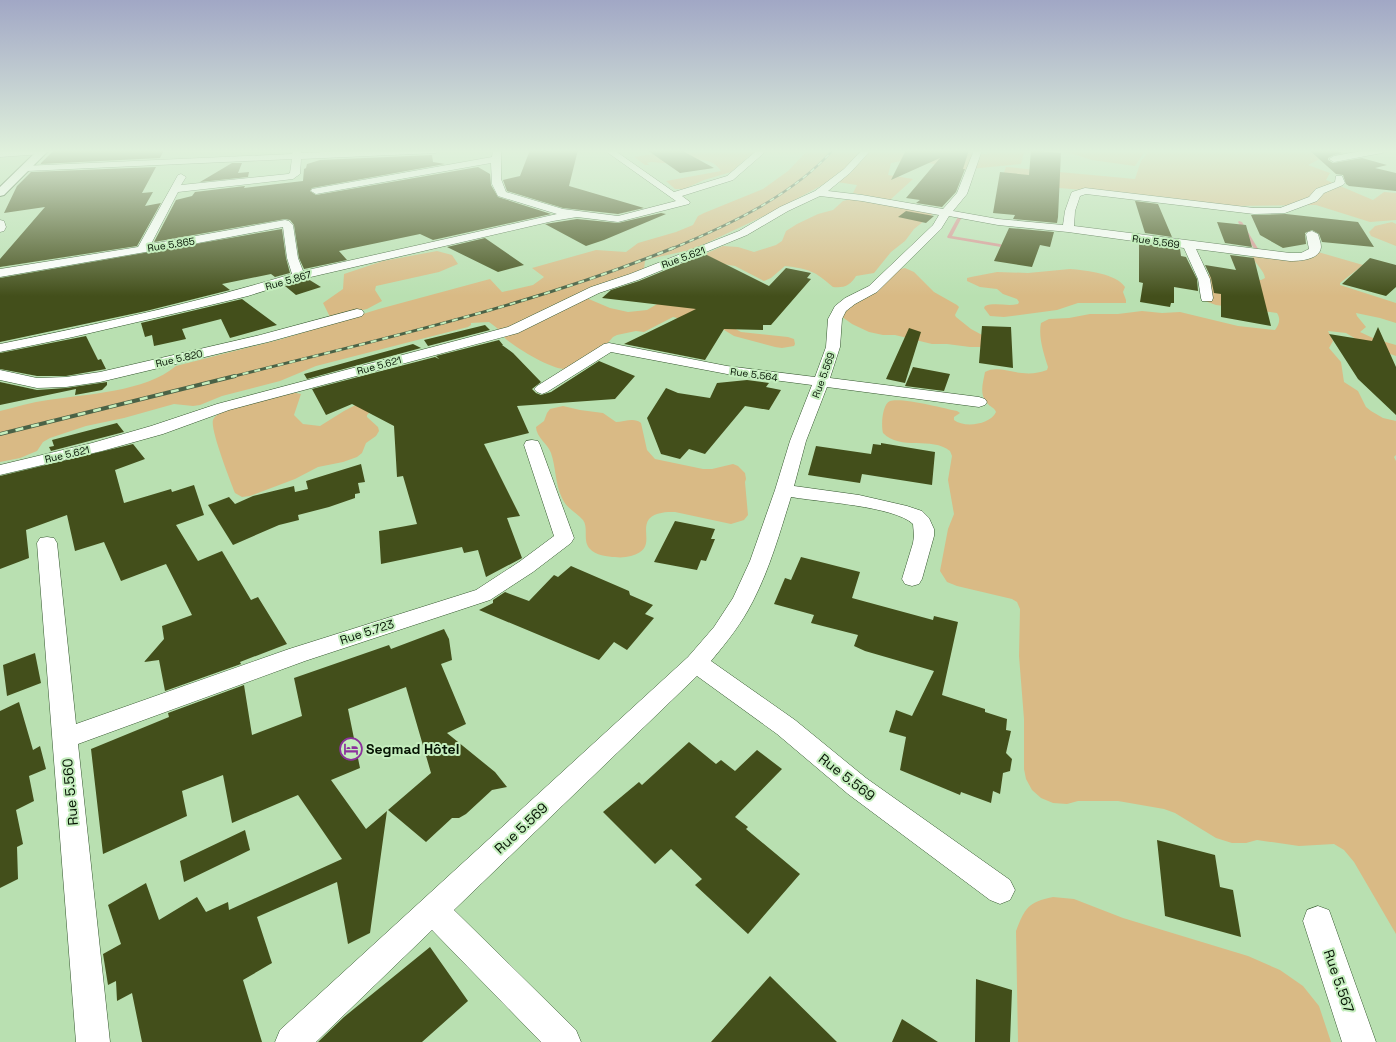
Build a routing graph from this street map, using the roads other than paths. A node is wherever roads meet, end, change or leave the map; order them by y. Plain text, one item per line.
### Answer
1 (171, 199) edge
2 (517, 199) edge
3 (678, 199) edge
4 (807, 199) edge
5 (857, 199) edge
6 (957, 199) edge
7 (1074, 199) edge
8 (1142, 199) edge
9 (1313, 199) edge
10 (946, 212) junction
11 (576, 214) junction
12 (0, 223) edge
13 (1068, 229) junction
14 (0, 230) edge
15 (1312, 234) dead end
16 (1188, 245) junction
17 (143, 248) junction
18 (0, 273) edge
19 (299, 276) junction
20 (1207, 298) dead end
21 (357, 313) dead end
22 (0, 348) edge
23 (0, 375) edge
24 (821, 383) junction
25 (542, 389) dead end
26 (979, 402) dead end
27 (532, 445) dead end
28 (0, 470) edge
29 (784, 490) junction
30 (47, 543) dead end
31 (912, 579) dead end
32 (696, 663) junction
33 (65, 738) junction
34 (1000, 890) dead end
35 (433, 910) junction
36 (1318, 921) dead end
37 (92, 1042) edge
38 (292, 1042) edge
39 (564, 1042) edge
40 (1359, 1042) edge

1 - 17 street
2 - 11 street
3 - 11 street
4 - 28 street, Rue 5.621
5 - 10 street
6 - 10 street, Rue 5.569
7 - 13 street
8 - 9 street
10 - 13 street
10 - 24 street, Rue 5.569
11 - 19 street, Rue 5.867
12 - 14 street
13 - 16 street, Rue 5.569
15 - 16 street
16 - 20 street, Rue 5.569
17 - 18 street, Rue 5.865
17 - 19 street, Rue 5.865
19 - 22 street, Rue 5.867
21 - 23 street, Rue 5.820
24 - 25 street, Rue 5.564
24 - 26 street, Rue 5.564
24 - 29 street, Rue 5.569
27 - 33 street, Rue 5.723
29 - 31 street
29 - 32 street, Rue 5.569
30 - 33 street, Rue 5.560
32 - 34 street, Rue 5.569
32 - 35 street, Rue 5.569
33 - 37 street, Rue 5.560
35 - 38 street, Rue 5.569
35 - 39 street
36 - 40 street, Rue 5.567

